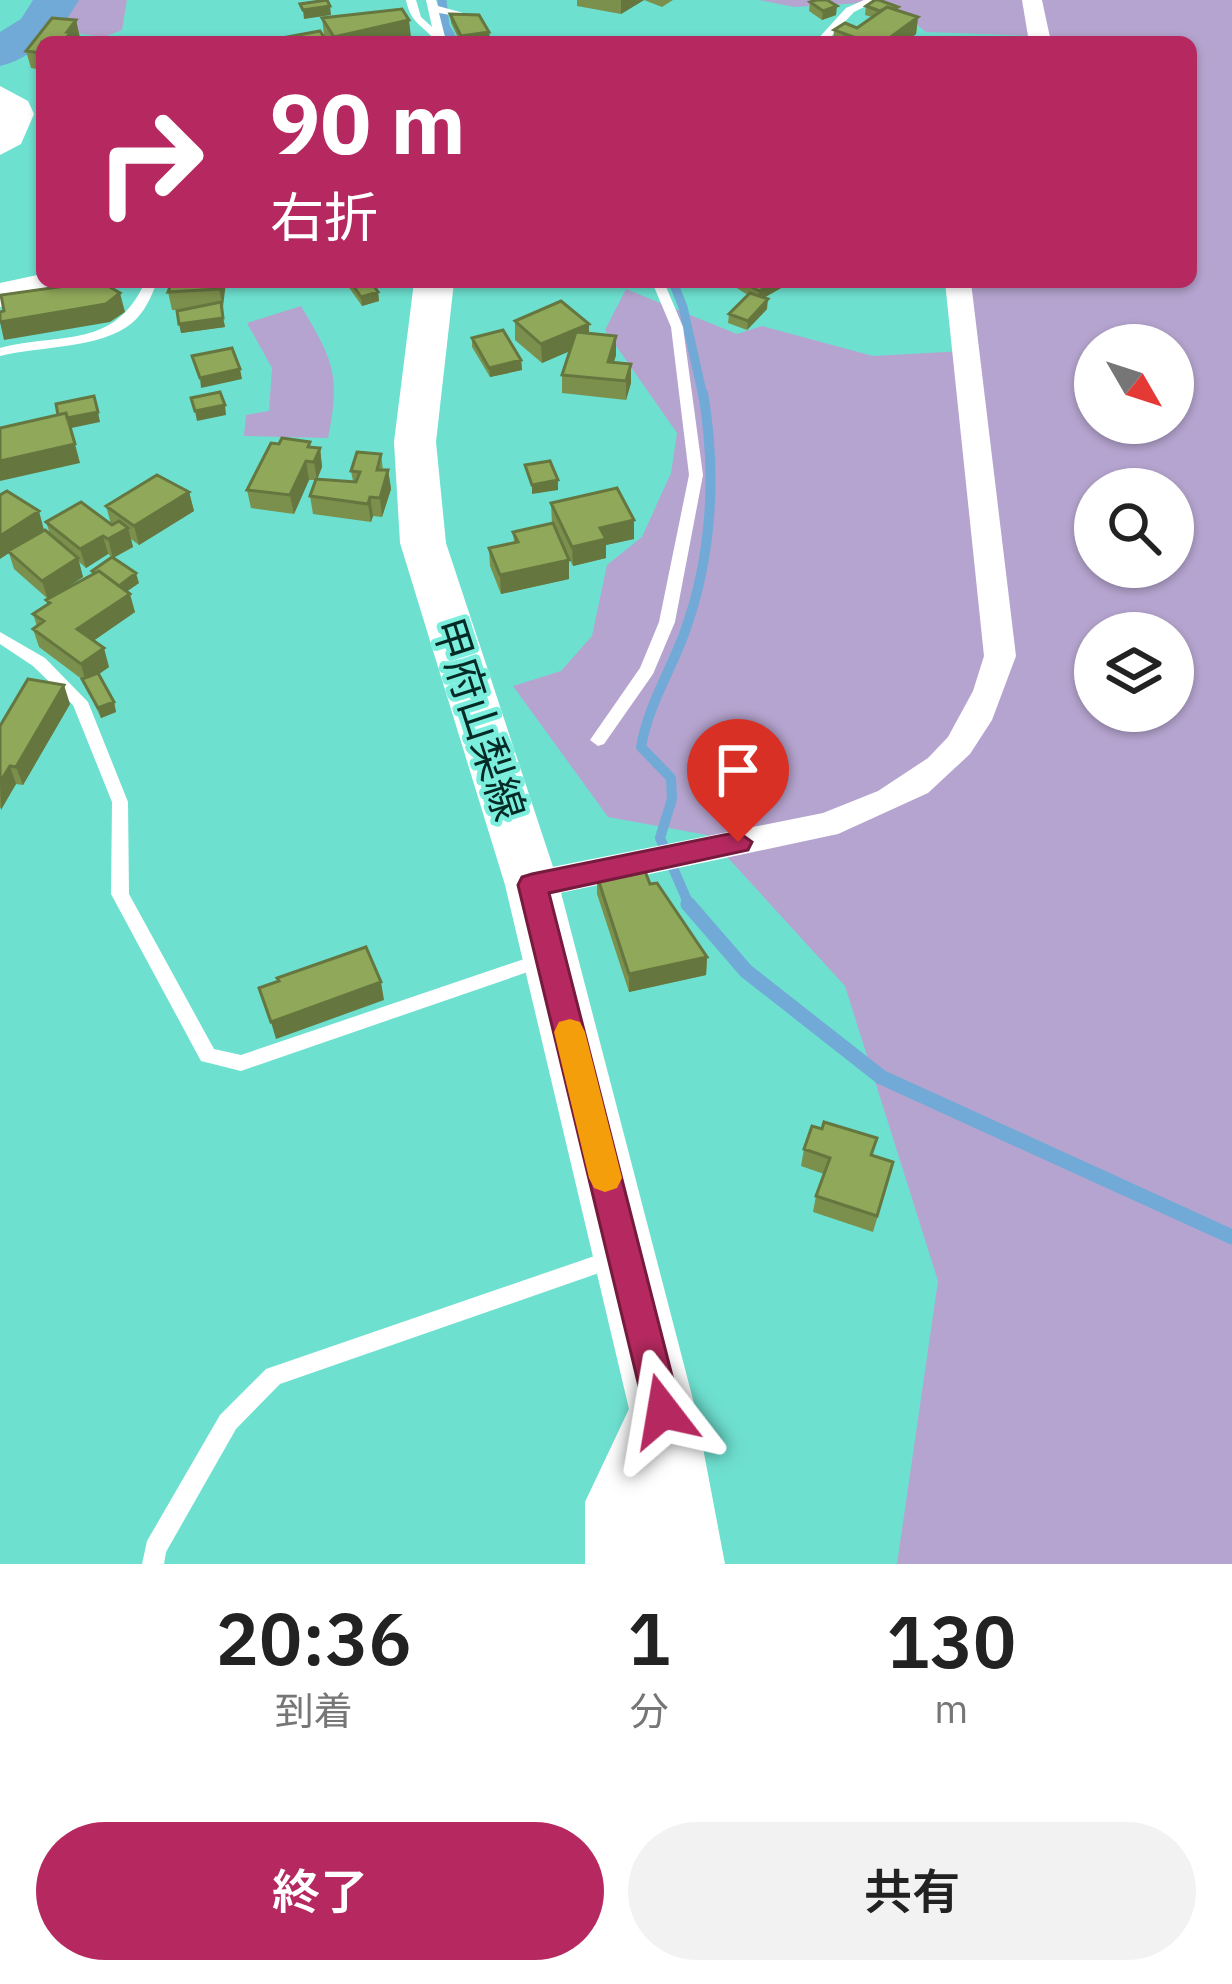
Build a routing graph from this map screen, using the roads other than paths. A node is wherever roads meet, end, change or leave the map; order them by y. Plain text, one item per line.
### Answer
1 (873, 0) edge
2 (1032, 0) edge
3 (408, 6) edge
4 (437, 36) edge
5 (826, 36) edge
6 (1039, 36) edge
7 (0, 96) edge
8 (0, 144) edge
9 (36, 287) edge
10 (149, 288) edge
11 (433, 288) edge
12 (660, 288) edge
13 (959, 288) edge
14 (0, 296) edge
15 (0, 352) edge
16 (0, 637) edge
17 (598, 740) dead end
18 (532, 885) junction
19 (551, 956) junction
20 (624, 1254) junction
21 (663, 1411) junction
22 (153, 1564) edge
23 (620, 1564) edge
24 (690, 1564) edge

1 - 5 lane
2 - 6 street
3 - 4 lane
7 - 8 main road
9 - 14 main road
10 - 15 lane
11 - 18 main road, 甲府山梨線
12 - 17 lane
13 - 18 street
16 - 19 lane
18 - 19 main road, 甲府山梨線
19 - 20 main road, 甲府山梨線
20 - 21 main road, 甲府山梨線
20 - 22 lane
21 - 23 main road
21 - 24 main road, 甲府山梨線

